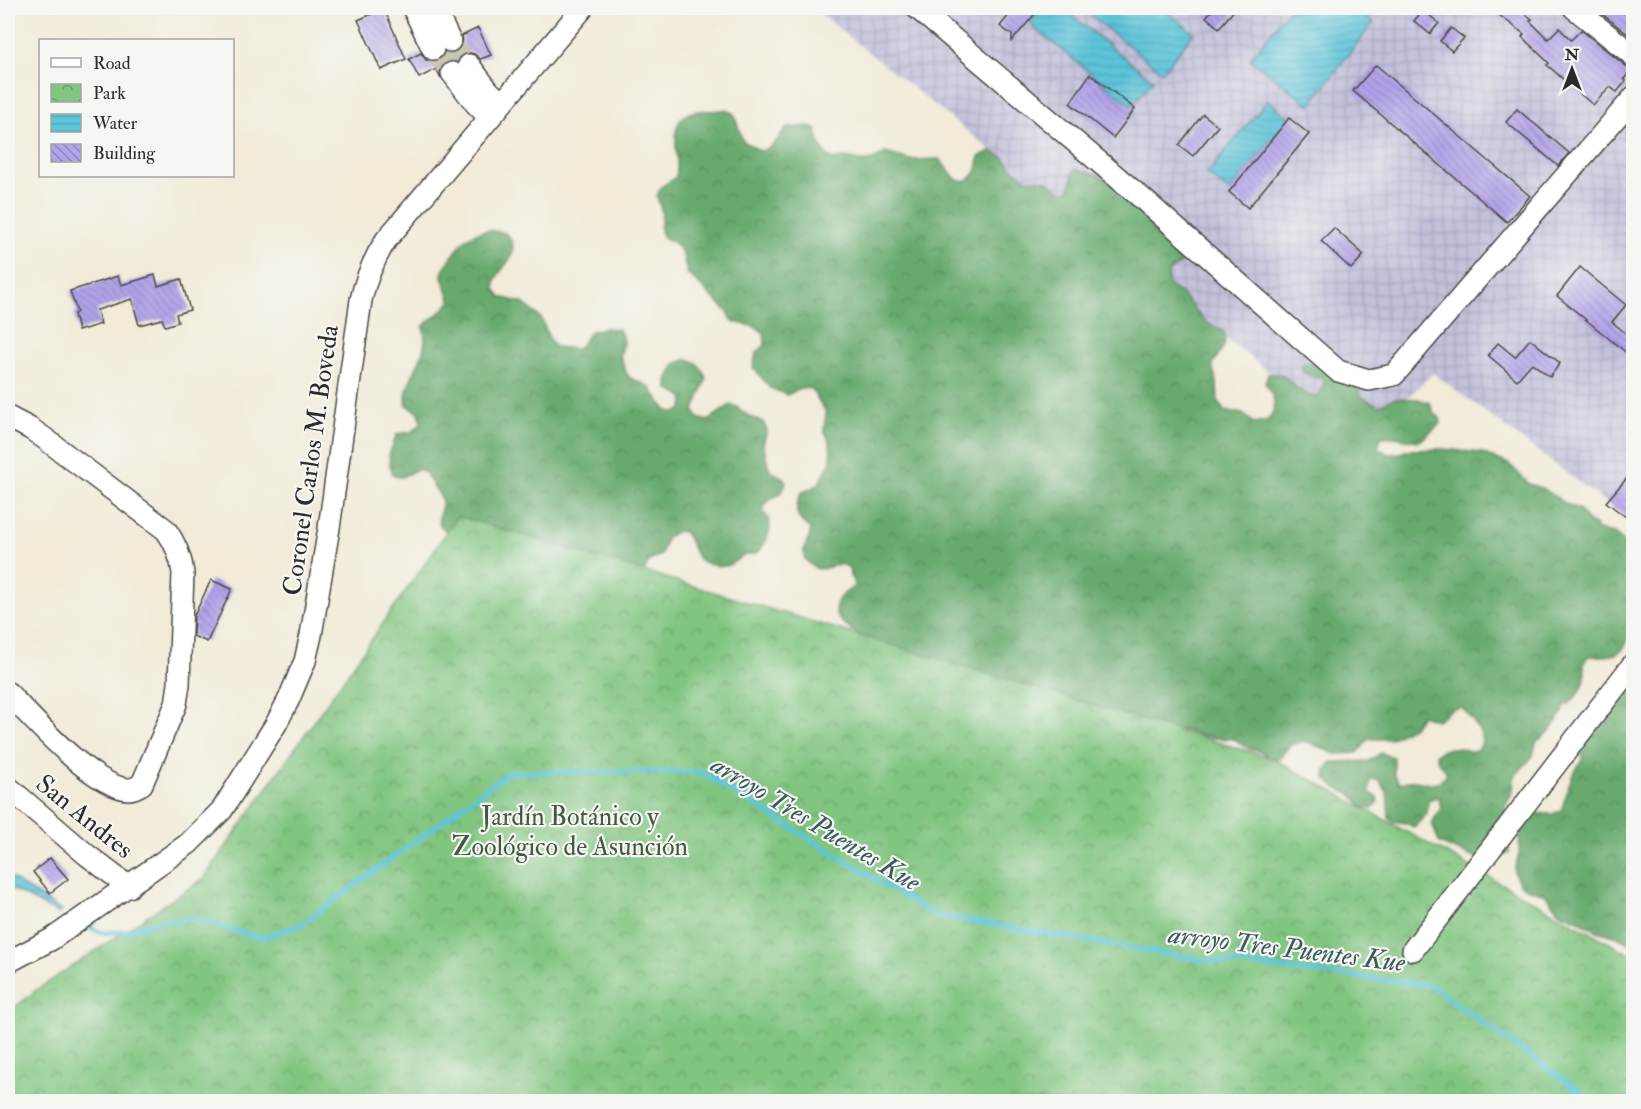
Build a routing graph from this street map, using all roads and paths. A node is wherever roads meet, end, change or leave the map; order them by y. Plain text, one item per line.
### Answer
1 (413, 8) edge
2 (434, 8) edge
3 (583, 8) edge
4 (917, 8) edge
5 (1574, 8) edge
6 (1634, 56) edge
7 (460, 69) tunnel mouth
8 (1634, 97) edge
9 (495, 110) junction
10 (8, 417) edge
11 (1634, 663) edge
12 (8, 693) edge
13 (8, 787) edge
14 (129, 887) junction
15 (1413, 950) dead end
16 (8, 962) edge

1 - 2 street
3 - 9 street, Coronel Carlos M. Boveda
4 - 8 street
5 - 6 street
7 - 9 street
9 - 14 street, Coronel Carlos M. Boveda
10 - 12 street
11 - 15 street
13 - 14 street, San Andres
14 - 16 street, Coronel Carlos M. Boveda

